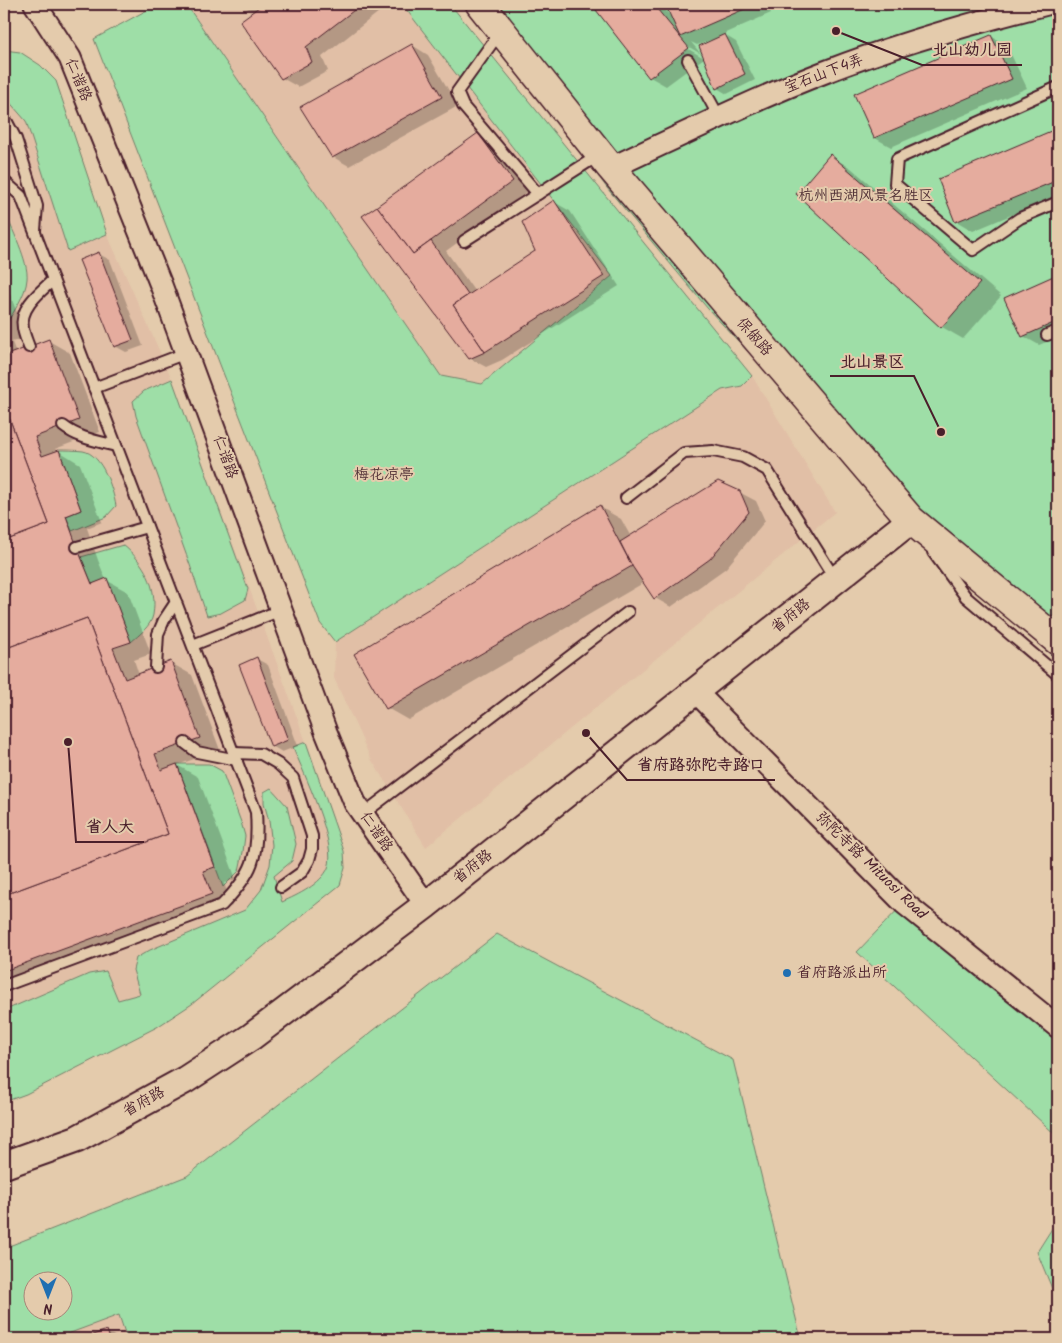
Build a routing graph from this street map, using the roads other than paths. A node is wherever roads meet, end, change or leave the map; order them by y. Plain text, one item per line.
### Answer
1 (35, 4) edge
2 (480, 4) edge
3 (1046, 4) edge
4 (501, 31) junction
5 (688, 60) dead end
6 (1058, 87) edge
7 (719, 117) junction
8 (4, 120) edge
9 (605, 161) junction
10 (4, 181) edge
11 (538, 194) junction
12 (1058, 202) edge
13 (35, 234) junction
14 (464, 240) dead end
15 (53, 280) junction
16 (1058, 331) edge
17 (1047, 335) dead end
18 (29, 347) dead end
19 (186, 353) junction
20 (94, 388) junction
21 (63, 426) dead end
22 (116, 446) junction
23 (626, 498) dead end
24 (911, 520) junction
25 (147, 527) junction
26 (78, 547) dead end
27 (836, 580) junction
28 (176, 602) junction
29 (281, 610) junction
30 (628, 612) dead end
31 (1058, 641) edge
32 (193, 645) junction
33 (156, 667) dead end
34 (1058, 675) edge
35 (696, 692) junction
36 (185, 743) dead end
37 (235, 757) junction
38 (363, 814) junction
39 (281, 887) dead end
40 (426, 905) junction
41 (4, 986) edge
42 (1058, 1027) edge
43 (4, 1165) edge

1 - 19 street, 仁谐路
2 - 4 main road, 保俶路
3 - 7 street, 宝石山下4弄
4 - 9 main road, 保俶路
4 - 11 lane
5 - 7 lane
6 - 12 lane
7 - 9 street, 宝石山下4弄
8 - 13 lane
9 - 11 lane
9 - 24 main road, 保俶路
10 - 13 lane
11 - 14 lane
13 - 15 lane
15 - 18 lane
15 - 20 lane
16 - 17 lane
19 - 20 lane
19 - 29 street, 仁谐路
20 - 22 lane
21 - 22 lane
22 - 25 lane
23 - 27 lane
24 - 27 street, 省府路
24 - 31 main road, 保俶路
24 - 34 lane
25 - 26 lane
25 - 28 lane
27 - 35 street, 省府路
28 - 32 lane
28 - 33 lane
29 - 32 lane
29 - 38 street, 仁谐路
30 - 38 lane
32 - 37 lane
35 - 40 street, 省府路
35 - 42 street, 弥陀寺路 Mituosi Road
36 - 37 lane
37 - 39 lane
37 - 41 lane
38 - 40 street, 仁谐路
40 - 43 street, 省府路

